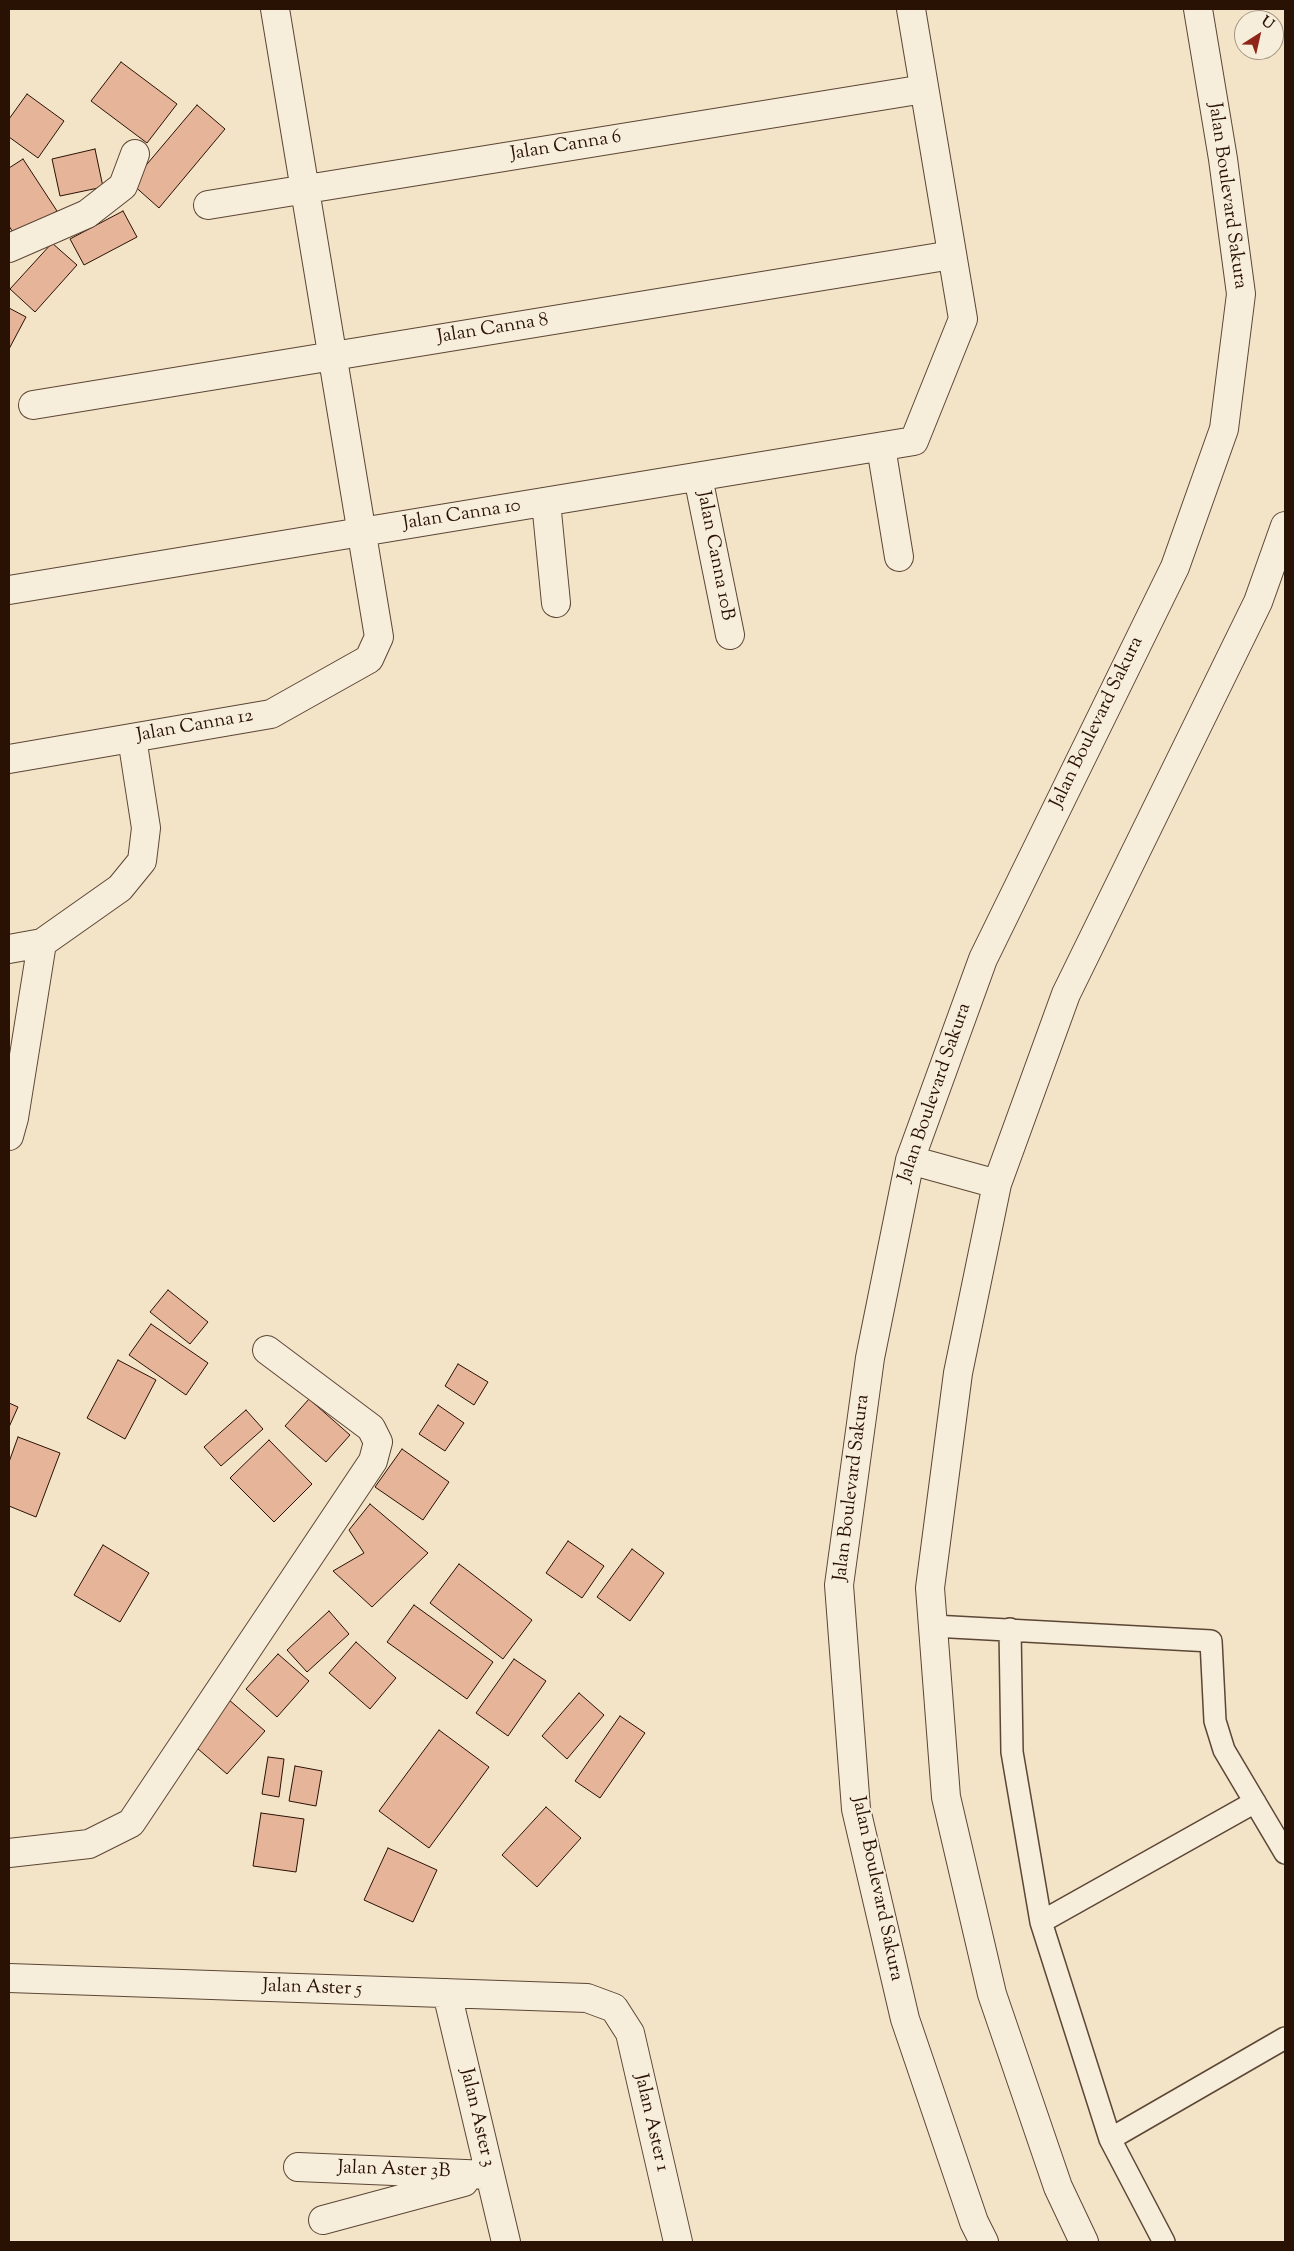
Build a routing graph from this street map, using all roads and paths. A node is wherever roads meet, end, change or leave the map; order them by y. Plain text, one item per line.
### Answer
1 (275, 9) edge
2 (911, 9) edge
3 (1198, 9) edge
4 (924, 90) junction
5 (136, 154) dead end
6 (305, 190) junction
7 (208, 205) dead end
8 (9, 248) edge
9 (952, 255) junction
10 (332, 356) junction
11 (33, 405) dead end
12 (881, 447) junction
13 (698, 477) junction
14 (546, 502) junction
15 (1285, 526) edge
16 (361, 532) junction
17 (899, 557) dead end
18 (9, 590) edge
19 (556, 603) dead end
20 (730, 635) dead end
21 (132, 738) junction
22 (9, 759) edge
23 (42, 943) junction
24 (9, 949) edge
25 (11, 1124) edge
26 (910, 1160) junction
27 (997, 1184) junction
28 (267, 1350) dead end
29 (933, 1626) junction
30 (1010, 1629) junction
31 (1255, 1802) junction
32 (9, 1853) edge
33 (1285, 1854) edge
34 (1041, 1922) junction
35 (9, 1978) edge
36 (447, 1993) junction
37 (614, 2008) joint
38 (1285, 2038) edge
39 (1110, 2139) junction
40 (298, 2167) dead end
41 (490, 2175) junction
42 (323, 2220) dead end
43 (506, 2242) edge
44 (678, 2242) edge
45 (984, 2242) edge
46 (1084, 2242) edge
47 (1164, 2242) edge

1 - 6 street
2 - 4 street
3 - 26 street, Jalan Boulevard Sakura
4 - 6 street, Jalan Canna 6
4 - 9 street
5 - 8 street
6 - 7 street, Jalan Canna 6
6 - 10 street
9 - 10 street, Jalan Canna 8
9 - 12 street, Jalan Canna 10
10 - 11 street, Jalan Canna 8
10 - 16 street
12 - 13 street, Jalan Canna 10
12 - 17 street
13 - 14 street, Jalan Canna 10
13 - 20 street, Jalan Canna 10B
14 - 16 street, Jalan Canna 10
14 - 19 street
15 - 27 street
16 - 18 street, Jalan Canna 10
16 - 21 street, Jalan Canna 12
21 - 22 street, Jalan Canna 12
21 - 23 street
23 - 24 street
23 - 25 street
26 - 27 street
26 - 45 street, Jalan Boulevard Sakura
27 - 29 street
28 - 32 street
29 - 30 lane
29 - 46 street
30 - 31 lane
30 - 34 lane
31 - 33 lane
31 - 34 lane
34 - 39 lane
35 - 36 street, Jalan Aster 5
36 - 37 street, Jalan Aster 5
36 - 41 street, Jalan Aster 3
37 - 44 street, Jalan Aster 1
38 - 39 lane
39 - 47 lane
40 - 41 street, Jalan Aster 3B
41 - 42 street
41 - 43 street, Jalan Aster 3

